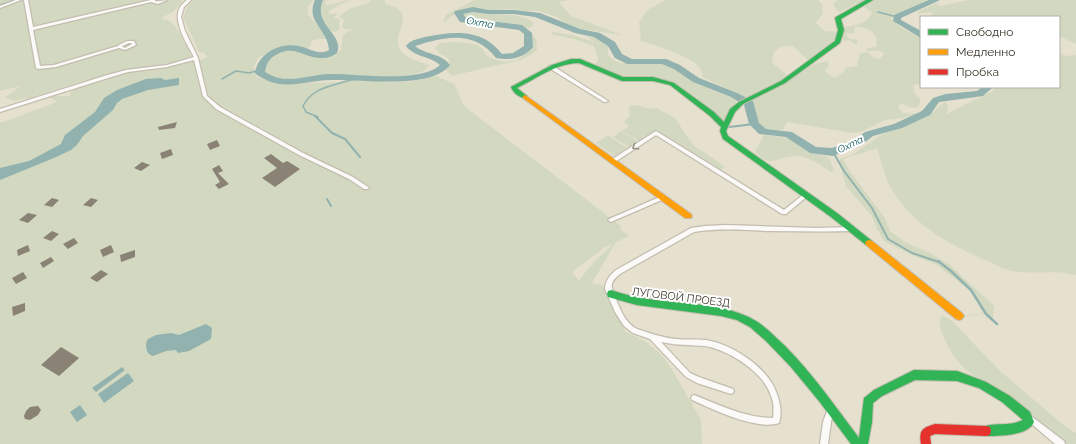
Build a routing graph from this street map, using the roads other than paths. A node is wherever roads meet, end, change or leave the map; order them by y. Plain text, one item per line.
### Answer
1 (19, 0) edge
2 (26, 0) edge
3 (153, 0) edge
4 (165, 0) edge
5 (189, 0) edge
6 (870, 0) edge
7 (0, 7) edge
8 (32, 29) junction
9 (120, 47) dead end
10 (196, 58) junction
11 (551, 67) junction
12 (606, 101) dead end
13 (0, 111) edge
14 (724, 126) junction
15 (613, 161) junction
16 (366, 188) dead end
17 (806, 195) junction
18 (662, 198) junction
19 (688, 216) dead end
20 (611, 220) dead end
21 (852, 228) junction
22 (611, 294) junction
23 (958, 316) dead end
24 (652, 337) junction
25 (732, 391) dead end
26 (694, 398) dead end
27 (831, 408) junction
28 (1026, 416) junction
29 (824, 444) edge
30 (857, 444) edge
31 (863, 444) edge
32 (926, 444) edge
33 (1060, 444) edge

1 - 7 street
2 - 8 street
3 - 4 street
3 - 8 street
5 - 10 street
6 - 14 street
8 - 9 street
10 - 13 street
10 - 16 street
11 - 12 street
11 - 14 street
11 - 15 street
14 - 17 street
17 -> 15 street
15 - 18 street
17 - 21 street
18 - 19 street
18 - 20 street
21 - 22 street
21 - 23 street
22 - 24 street
22 - 27 street, ЛУГОВОЙ ПРОЕЗД
24 - 25 street
24 - 26 street
27 - 29 street
27 - 30 street, ЛУГОВОЙ ПРОЕЗД
28 - 31 street
28 - 32 street
28 - 33 street

